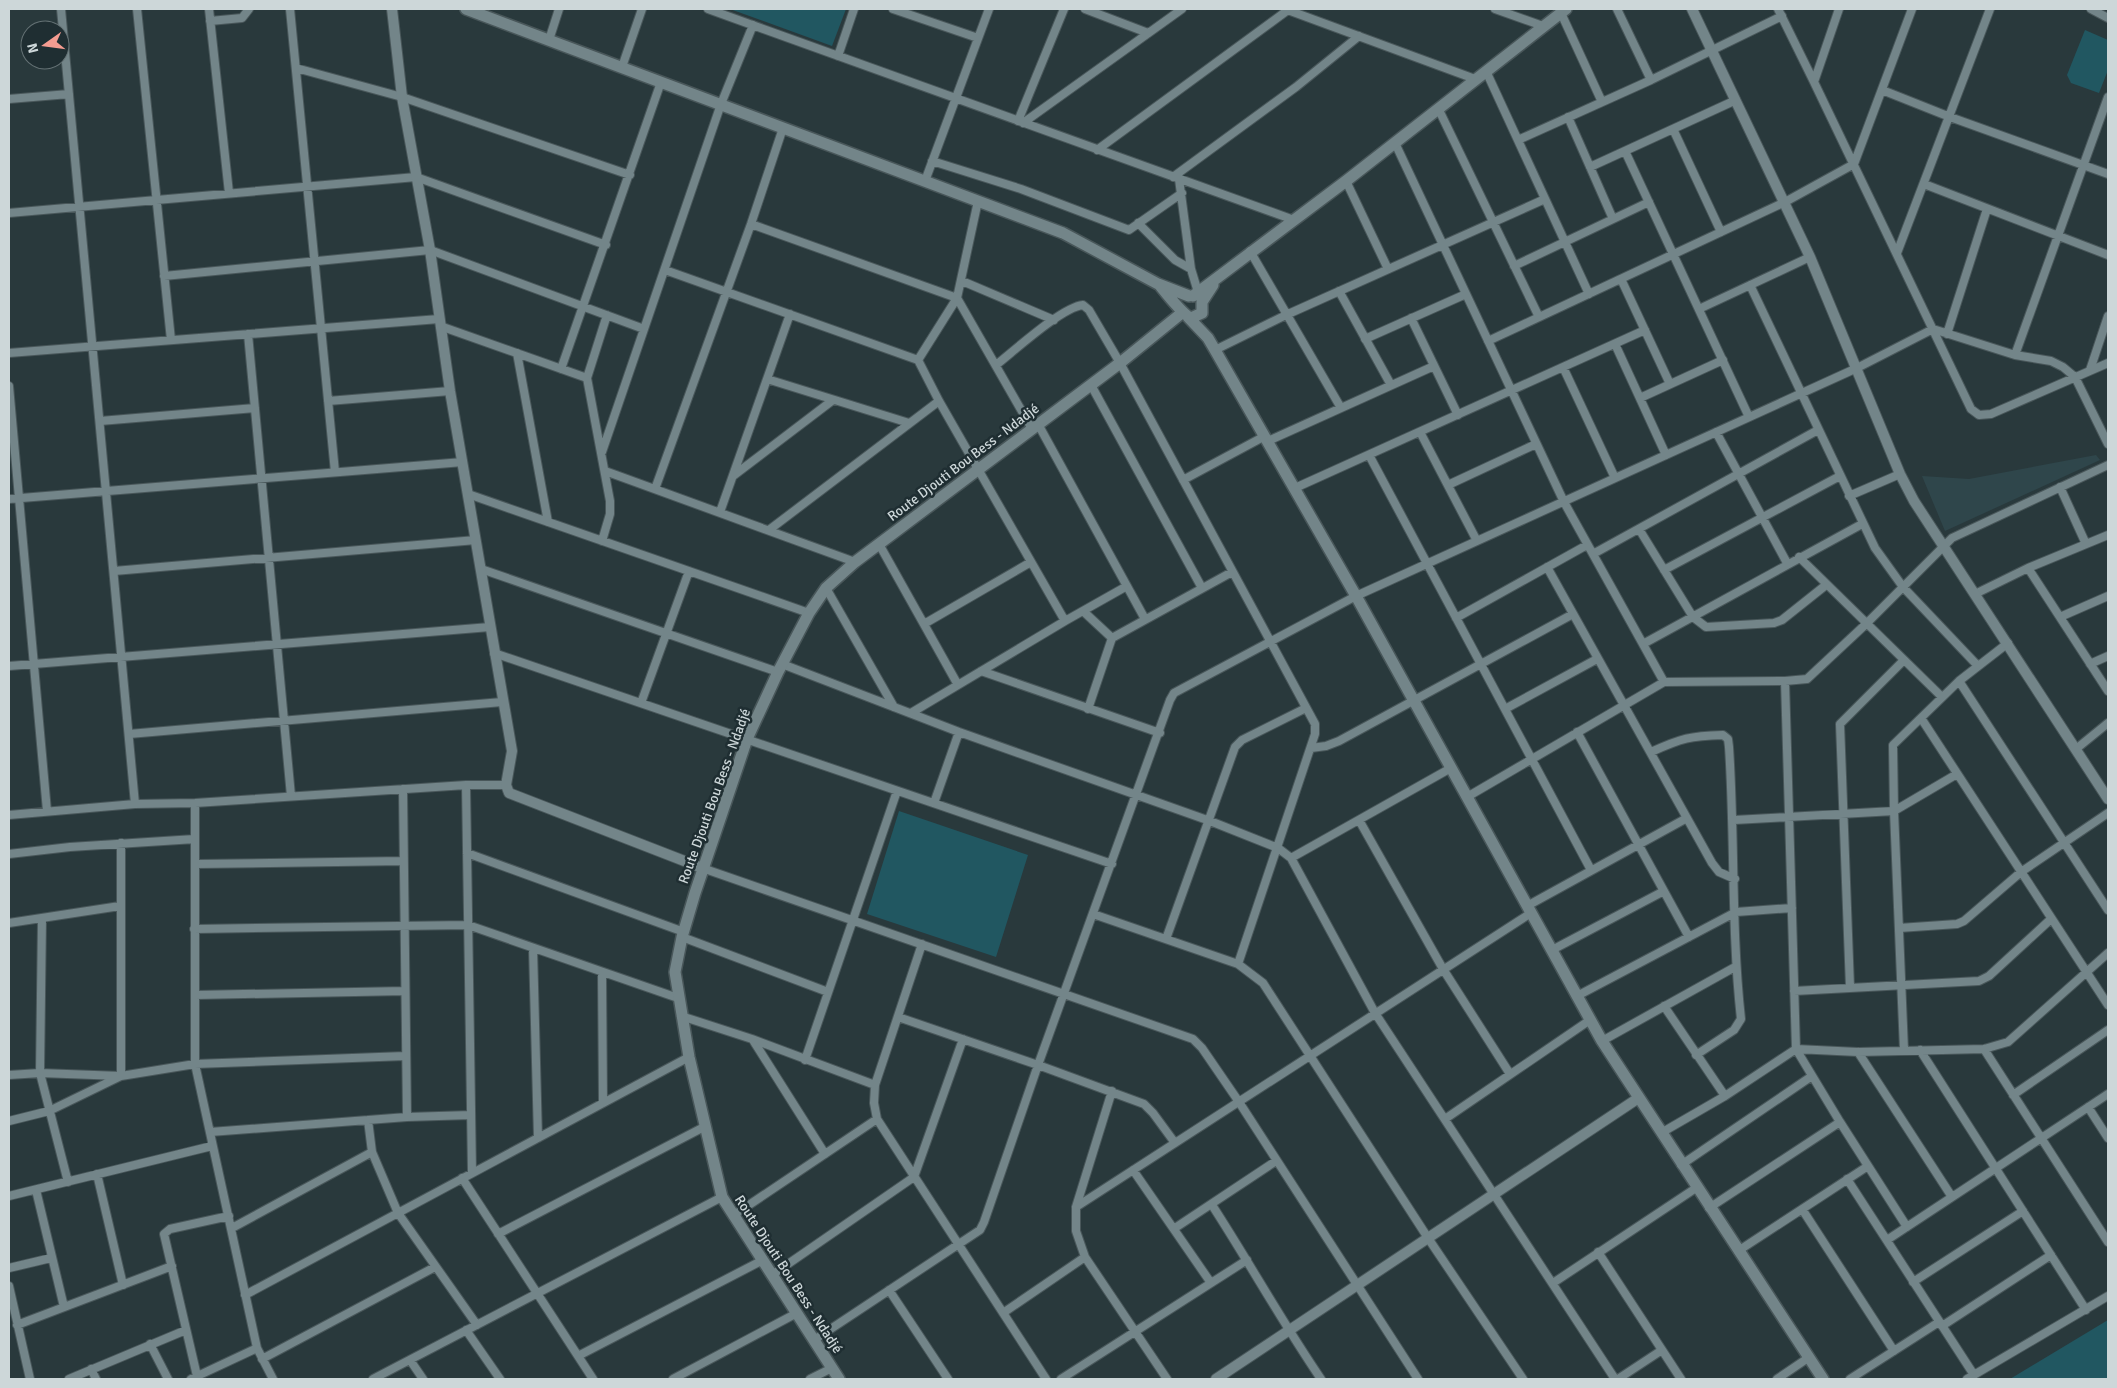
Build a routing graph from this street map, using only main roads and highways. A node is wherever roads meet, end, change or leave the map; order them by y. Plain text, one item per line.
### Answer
1 (466, 9) edge
2 (1563, 11) edge
3 (1158, 284) junction
4 (1197, 300) junction
5 (1184, 313) junction
6 (1208, 338) junction
7 (839, 1379) edge
8 (1823, 1379) edge

1 - 3 main road
2 - 4 main road
3 - 4 main road
3 - 5 main road
4 - 5 main road
4 - 5 main road
4 - 6 main road
5 - 6 main road
5 - 7 main road, Route Djouti Bou Bess - Ndadjé
6 - 8 main road

